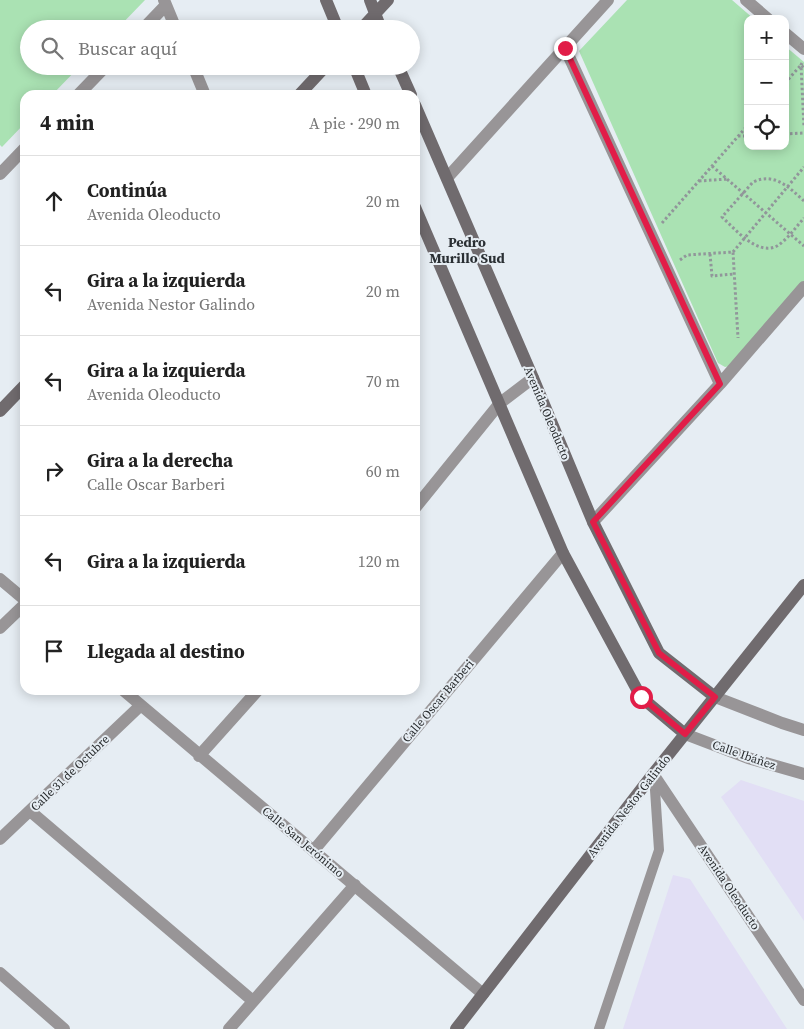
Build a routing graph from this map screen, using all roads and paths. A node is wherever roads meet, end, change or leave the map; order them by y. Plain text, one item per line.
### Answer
1 (326, 0) edge
2 (370, 0) edge
3 (388, 0) edge
4 (608, 0) edge
5 (746, 0) edge
6 (165, 3) edge
7 (375, 14) junction
8 (763, 15) edge
9 (151, 20) edge
10 (172, 20) edge
11 (334, 20) edge
12 (369, 20) edge
13 (377, 20) edge
14 (789, 36) edge
15 (565, 48) junction
16 (804, 49) edge
17 (804, 62) edge
18 (801, 65) junction
19 (97, 75) edge
20 (197, 75) edge
21 (318, 75) edge
22 (358, 75) edge
23 (402, 75) edge
24 (789, 78) edge
25 (83, 90) edge
26 (203, 90) edge
27 (304, 90) edge
28 (364, 90) edge
29 (409, 90) edge
30 (420, 116) edge
31 (804, 127) edge
32 (744, 129) edge
33 (804, 133) edge
34 (789, 134) edge
35 (738, 136) junction
36 (744, 136) edge
37 (20, 153) edge
38 (712, 166) junction
39 (804, 167) edge
40 (1, 170) edge
41 (447, 178) junction
42 (728, 179) junction
43 (699, 181) junction
44 (788, 186) junction
45 (743, 193) junction
46 (804, 201) edge
47 (766, 213) junction
48 (804, 218) edge
49 (420, 219) edge
50 (665, 231) dead end
51 (790, 234) junction
52 (745, 237) junction
53 (804, 246) edge
54 (733, 252) junction
55 (675, 254) dead end
56 (710, 254) junction
57 (734, 274) junction
58 (804, 287) edge
59 (745, 356) junction
60 (533, 378) junction
61 (720, 384) junction
62 (20, 390) edge
63 (500, 403) junction
64 (0, 411) edge
65 (420, 502) edge
66 (593, 522) junction
67 (563, 553) junction
68 (0, 579) edge
69 (804, 585) edge
70 (20, 597) edge
71 (20, 607) edge
72 (0, 628) edge
73 (128, 695) edge
74 (254, 695) edge
75 (715, 697) junction
76 (140, 706) junction
77 (804, 730) edge
78 (685, 734) junction
79 (199, 756) junction
80 (654, 774) junction
81 (804, 774) edge
82 (30, 811) junction
83 (0, 839) edge
84 (314, 850) junction
85 (355, 885) junction
86 (0, 973) edge
87 (483, 994) junction
88 (804, 1000) edge
89 (253, 1001) junction
90 (64, 1029) edge
91 (229, 1029) edge
92 (456, 1029) edge
93 (599, 1029) edge

1 - 11 street
2 - 7 street
3 - 7 street
4 - 15 street
5 - 8 street
6 - 9 street
6 - 10 street
7 - 12 street
7 - 13 street
14 - 16 street
15 - 41 street
15 - 61 street
17 - 18 path
18 - 24 path
18 - 31 path
19 - 25 street
20 - 26 street
21 - 27 street
22 - 28 street
23 - 29 street
30 - 41 street, Avenida Oleoducto
32 - 35 path
33 - 34 path
35 - 36 path
35 - 38 path
37 - 40 street
38 - 42 path
38 - 43 path
39 - 44 path
41 - 60 street, Avenida Oleoducto
42 - 43 path
42 - 45 path
43 - 50 path
44 - 45 path
44 - 46 path
44 - 47 path
45 - 47 path
45 - 52 path
47 - 51 path
47 - 52 path
48 - 51 path
49 - 63 street
51 - 52 path
51 - 53 path
52 - 54 path
54 - 56 path
54 - 57 path
55 - 56 path
56 - 57 path
57 - 59 path
58 - 59 street
59 - 61 street
60 - 63 street
60 - 66 street, Avenida Oleoducto
61 - 66 street
62 - 64 street
63 - 65 street
63 - 67 street
66 - 75 street, Avenida Oleoducto
67 - 78 street
67 - 84 street, Calle Oscar Barberi
68 - 70 street
69 - 75 street, Avenida Nestor Galindo
71 - 72 street
73 - 76 street, Calle San Jerónimo
74 - 79 street
75 - 77 street
75 - 78 street, Avenida Nestor Galindo
76 - 79 street, Calle San Jerónimo
76 - 82 street, Calle 31 de Octubre
78 - 80 street, Avenida Nestor Galindo
78 - 81 street, Calle Ibáñez
79 - 84 street, Calle San Jerónimo
80 - 87 street, Avenida Nestor Galindo
80 - 88 street, Avenida Oleoducto
80 - 93 lane
82 - 83 street, Calle 31 de Octubre
82 - 89 street
84 - 85 street, Calle San Jerónimo
85 - 87 street, Calle San Jerónimo
85 - 89 street
86 - 90 street
87 - 92 street, Avenida Nestor Galindo
89 - 91 street

